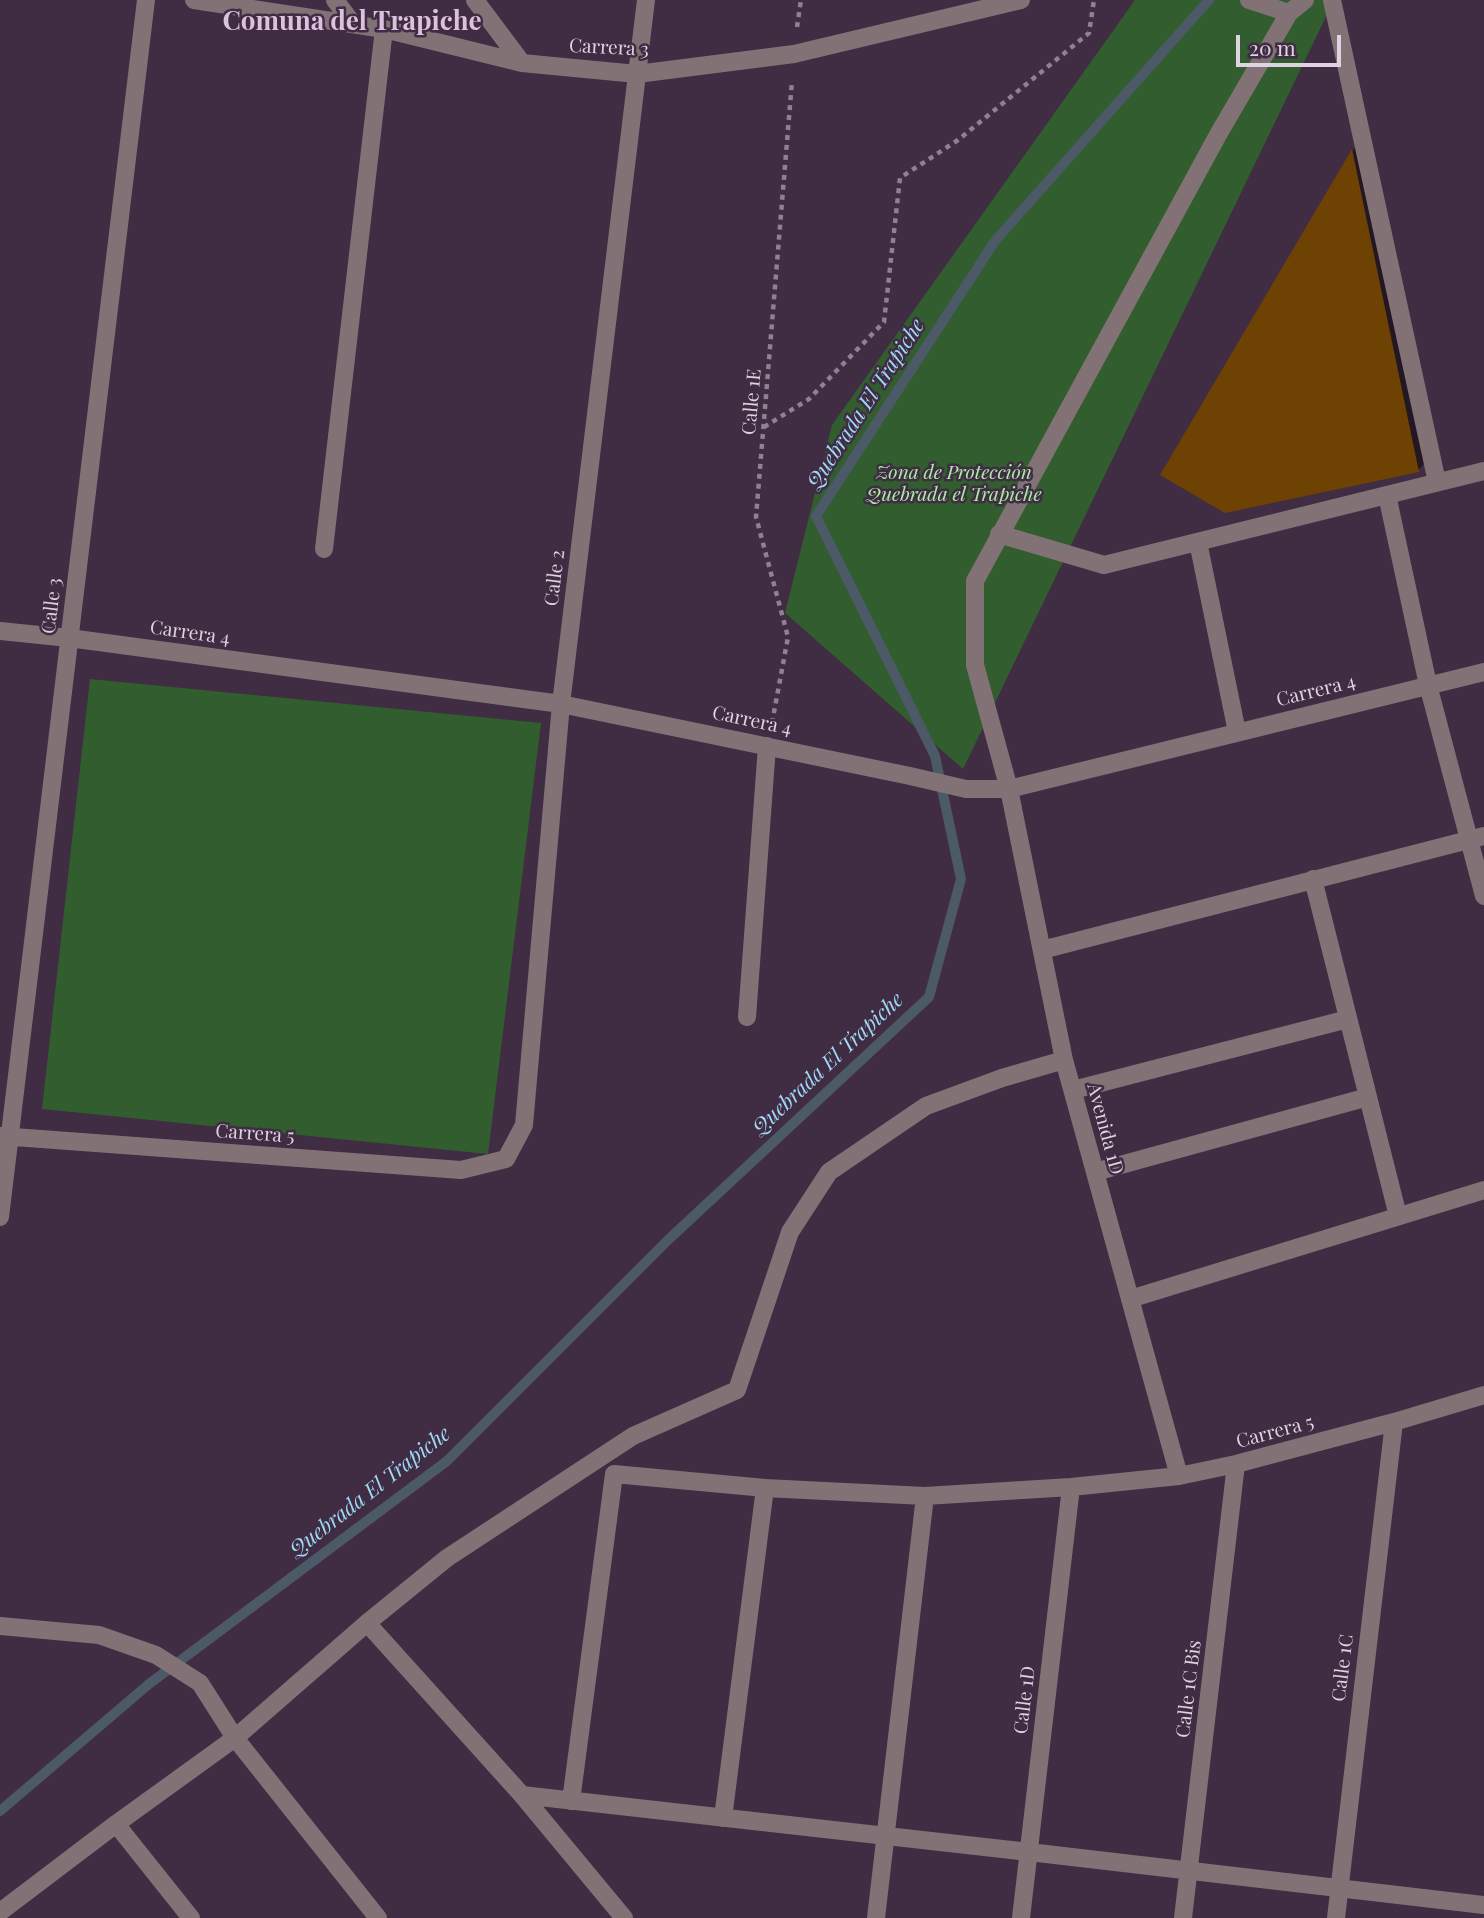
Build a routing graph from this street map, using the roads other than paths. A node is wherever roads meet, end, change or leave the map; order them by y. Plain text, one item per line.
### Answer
1 (146, 0) edge
2 (194, 0) edge
3 (335, 0) edge
4 (1021, 0) edge
5 (1249, 0) edge
6 (1305, 0) edge
7 (1332, 0) edge
8 (477, 1) edge
9 (644, 2) edge
10 (1289, 13) junction
11 (353, 24) junction
12 (384, 29) junction
13 (522, 63) junction
14 (637, 74) junction
15 (1484, 471) edge
16 (1437, 482) junction
17 (1388, 495) junction
18 (999, 534) junction
19 (1198, 542) junction
20 (324, 549) dead end
21 (0, 631) edge
22 (69, 638) junction
23 (1484, 672) edge
24 (1428, 685) junction
25 (561, 704) junction
26 (1237, 733) junction
27 (767, 746) junction
28 (1009, 789) junction
29 (1476, 838) edge
30 (1313, 879) junction
31 (1484, 896) edge
32 (1042, 950) junction
33 (747, 1017) dead end
34 (1348, 1019) junction
35 (1064, 1060) junction
36 (1073, 1090) junction
37 (1368, 1097) junction
38 (5, 1136) edge
39 (506, 1159) joint
40 (1095, 1172) junction
41 (1484, 1190) edge
42 (1398, 1216) junction
43 (0, 1217) edge
44 (1130, 1298) junction
45 (1484, 1395) edge
46 (1394, 1422) junction
47 (1236, 1464) junction
48 (1179, 1476) junction
49 (1071, 1487) junction
50 (765, 1488) junction
51 (925, 1496) junction
52 (368, 1623) junction
53 (0, 1626) edge
54 (235, 1738) junction
55 (522, 1796) junction
56 (571, 1801) junction
57 (723, 1818) junction
58 (116, 1824) junction
59 (884, 1836) junction
60 (1029, 1852) junction
61 (1189, 1871) junction
62 (1338, 1888) junction
63 (1484, 1905) edge
64 (0, 1912) edge
65 (191, 1918) edge
66 (378, 1918) edge
67 (624, 1918) edge
68 (876, 1918) edge
69 (1021, 1918) edge
70 (1183, 1918) edge
71 (1336, 1918) edge

1 - 22 street, Calle 3
2 - 11 street, Carrera 3
3 - 11 street
4 - 14 street, Carrera 3
5 - 10 street
6 - 10 street
7 - 16 street
8 - 13 street
9 - 14 street, Calle 2
10 - 18 street, Avenida 1D
11 - 12 street, Carrera 3
12 - 13 street, Carrera 3
12 - 20 street
13 - 14 street, Carrera 3
14 - 25 street, Calle 2
15 - 16 street
16 - 17 street
17 - 19 street
17 - 24 street
18 - 19 street
18 - 28 street, Avenida 1D
19 - 26 street
21 - 22 street, Carrera 4
22 - 25 street, Carrera 4
22 - 38 street, Calle 3
23 - 24 street, Carrera 4
24 - 26 street, Carrera 4
24 - 29 street
25 - 27 street, Carrera 4
25 - 39 street, Calle 2
26 - 28 street, Carrera 4
27 - 28 street, Carrera 4
27 - 33 street
28 - 32 street, Avenida 1D
29 - 30 street
29 - 31 street
30 - 32 street
30 - 34 street
32 - 35 street, Avenida 1D
34 - 36 street
34 - 37 street
35 - 36 street, Avenida 1D
35 - 52 street
36 - 40 street, Avenida 1D
37 - 40 street
37 - 42 street
38 - 39 street, Carrera 5
38 - 43 street, Calle 3
40 - 44 street, Avenida 1D
41 - 42 street
42 - 44 street
44 - 48 street, Avenida 1D
45 - 46 street, Carrera 5
46 - 47 street, Carrera 5
46 - 62 street, Calle 1C
47 - 48 street, Carrera 5
47 - 61 street, Calle 1C Bis
48 - 49 street, Carrera 5
49 - 51 street, Carrera 5
49 - 60 street, Calle 1D
50 - 51 street, Carrera 5
50 - 56 street, Carrera 5
50 - 57 street
51 - 59 street
52 - 54 street
52 - 55 street
53 - 54 street
54 - 58 street
54 - 66 street
55 - 56 street
55 - 67 street
56 - 57 street
57 - 59 street
58 - 64 street
58 - 65 street
59 - 60 street
59 - 68 street
60 - 61 street
60 - 69 street, Calle 1D
61 - 62 street
61 - 70 street, Calle 1C Bis
62 - 63 street
62 - 71 street, Calle 1C

